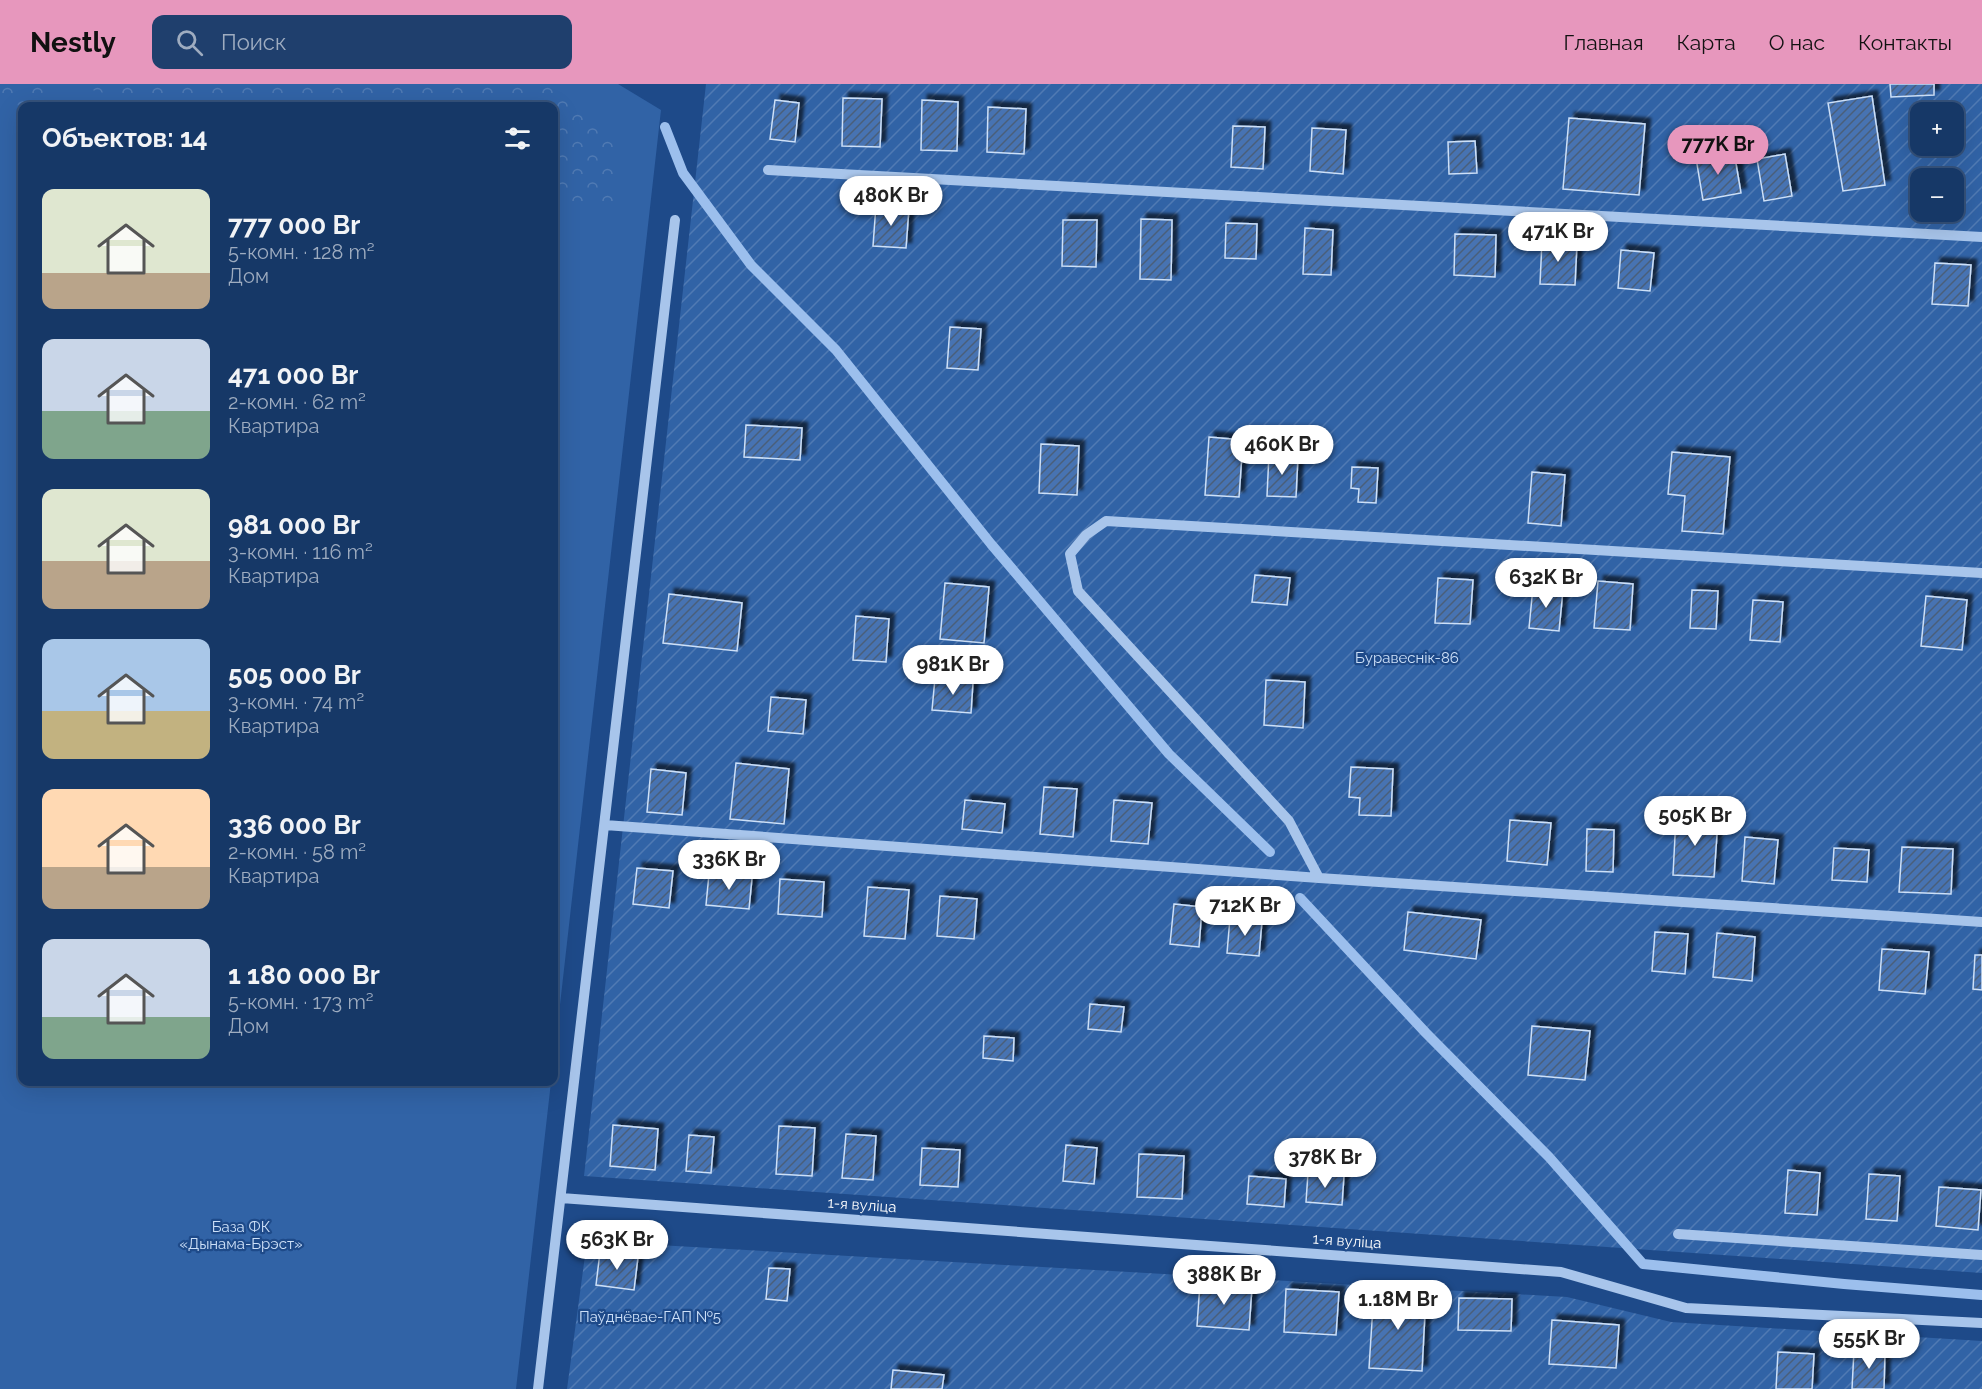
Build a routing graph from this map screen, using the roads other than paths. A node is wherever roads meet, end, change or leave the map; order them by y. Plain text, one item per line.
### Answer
1 (768, 170) dead end
2 (675, 220) dead end
3 (1982, 237) edge
4 (1982, 573) edge
5 (605, 825) junction
6 (1319, 878) junction
7 (1982, 922) edge
8 (561, 1198) junction
9 (1678, 1234) dead end
10 (1982, 1255) edge
11 (1982, 1323) edge
12 (538, 1389) edge

1 - 3 lane
2 - 5 lane
4 - 6 lane
5 - 6 lane
5 - 8 lane
6 - 7 lane
8 - 11 lane, 1-я вуліца
8 - 12 lane
9 - 10 lane

